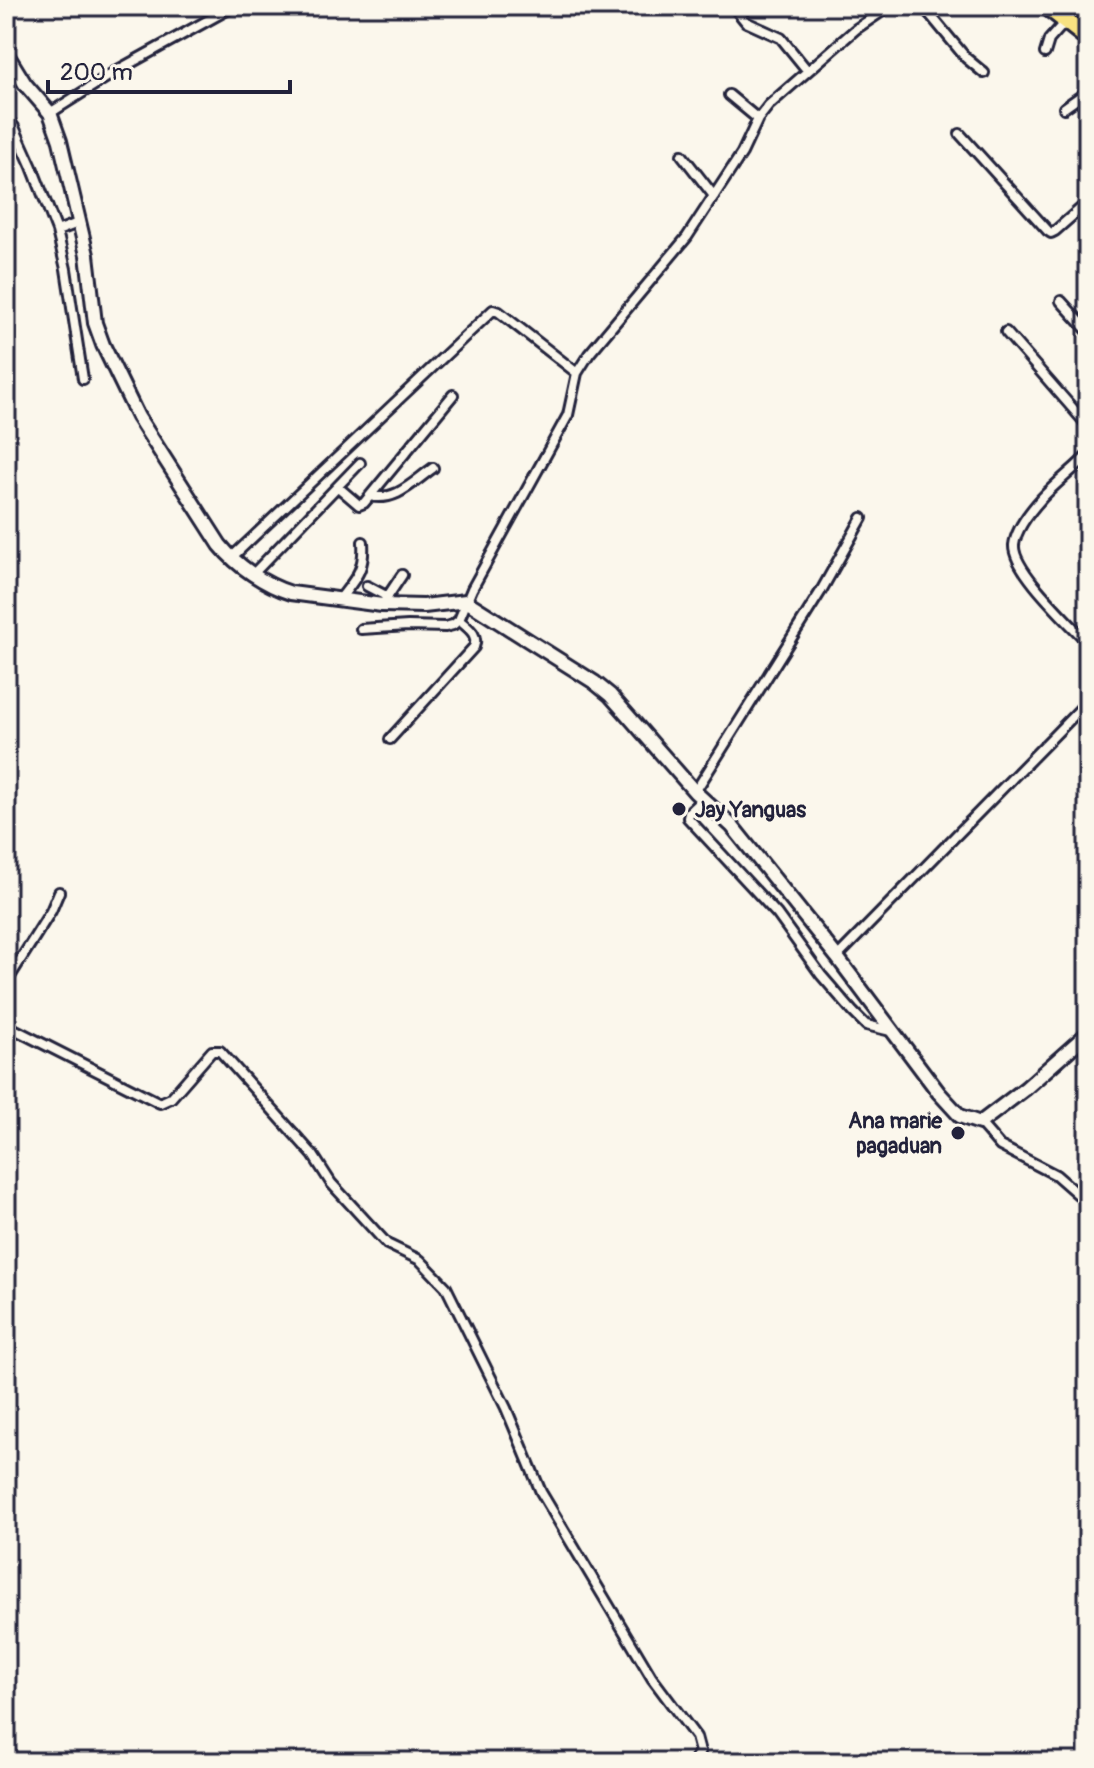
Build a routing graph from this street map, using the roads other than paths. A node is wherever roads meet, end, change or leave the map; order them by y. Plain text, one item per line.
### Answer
1 (234, 6) edge
2 (733, 6) edge
3 (890, 6) edge
4 (923, 6) edge
5 (1047, 6) edge
6 (1065, 22) junction
7 (1088, 38) edge
8 (6, 53) edge
9 (1045, 53) dead end
10 (807, 70) junction
11 (984, 73) dead end
12 (1088, 91) edge
13 (729, 95) dead end
14 (1064, 108) dead end
15 (50, 113) junction
16 (6, 116) edge
17 (758, 119) junction
18 (960, 134) dead end
19 (682, 155) dead end
20 (714, 196) junction
21 (1088, 202) edge
22 (77, 224) junction
23 (58, 231) junction
24 (1061, 301) dead end
25 (1088, 331) edge
26 (1006, 332) dead end
27 (577, 373) junction
28 (83, 379) dead end
29 (453, 395) dead end
30 (1087, 422) edge
31 (1088, 455) edge
32 (360, 463) dead end
33 (433, 468) dead end
34 (338, 487) junction
35 (370, 496) junction
36 (862, 518) dead end
37 (363, 542) dead end
38 (231, 558) junction
39 (254, 573) junction
40 (402, 575) dead end
41 (367, 586) dead end
42 (340, 599) junction
43 (385, 601) junction
44 (466, 601) junction
45 (459, 620) junction
46 (361, 629) dead end
47 (1088, 643) edge
48 (1088, 701) edge
49 (390, 739) dead end
50 (699, 795) junction
51 (59, 892) dead end
52 (837, 957) junction
53 (6, 983) edge
54 (6, 1025) edge
55 (892, 1031) junction
56 (1088, 1033) edge
57 (980, 1123) junction
58 (1088, 1203) edge
59 (692, 1762) edge

1 - 15 street
2 - 10 street
3 - 10 street
4 - 11 street
5 - 6 highway
6 - 7 highway
6 - 9 street
8 - 15 street
10 - 17 street
12 - 14 street
13 - 17 street
15 - 22 street
16 - 23 street
17 - 20 street
18 - 21 street
19 - 20 street
20 - 27 street
22 - 23 street
22 - 38 street
23 - 28 street
24 - 25 street
26 - 30 street
27 - 38 street
27 - 44 street
29 - 35 street
31 - 47 street
32 - 34 street
33 - 35 street
34 - 35 street
34 - 39 street
36 - 50 street
37 - 42 street
38 - 39 street
39 - 42 street
40 - 43 street
41 - 43 street
42 - 43 street
43 - 44 street
44 - 45 street
44 - 50 street
45 - 46 street
45 - 49 street
48 - 52 street
50 - 52 street
50 - 55 street
51 - 53 street
52 - 55 street
54 - 59 street
55 - 57 street
56 - 57 street
57 - 58 street

